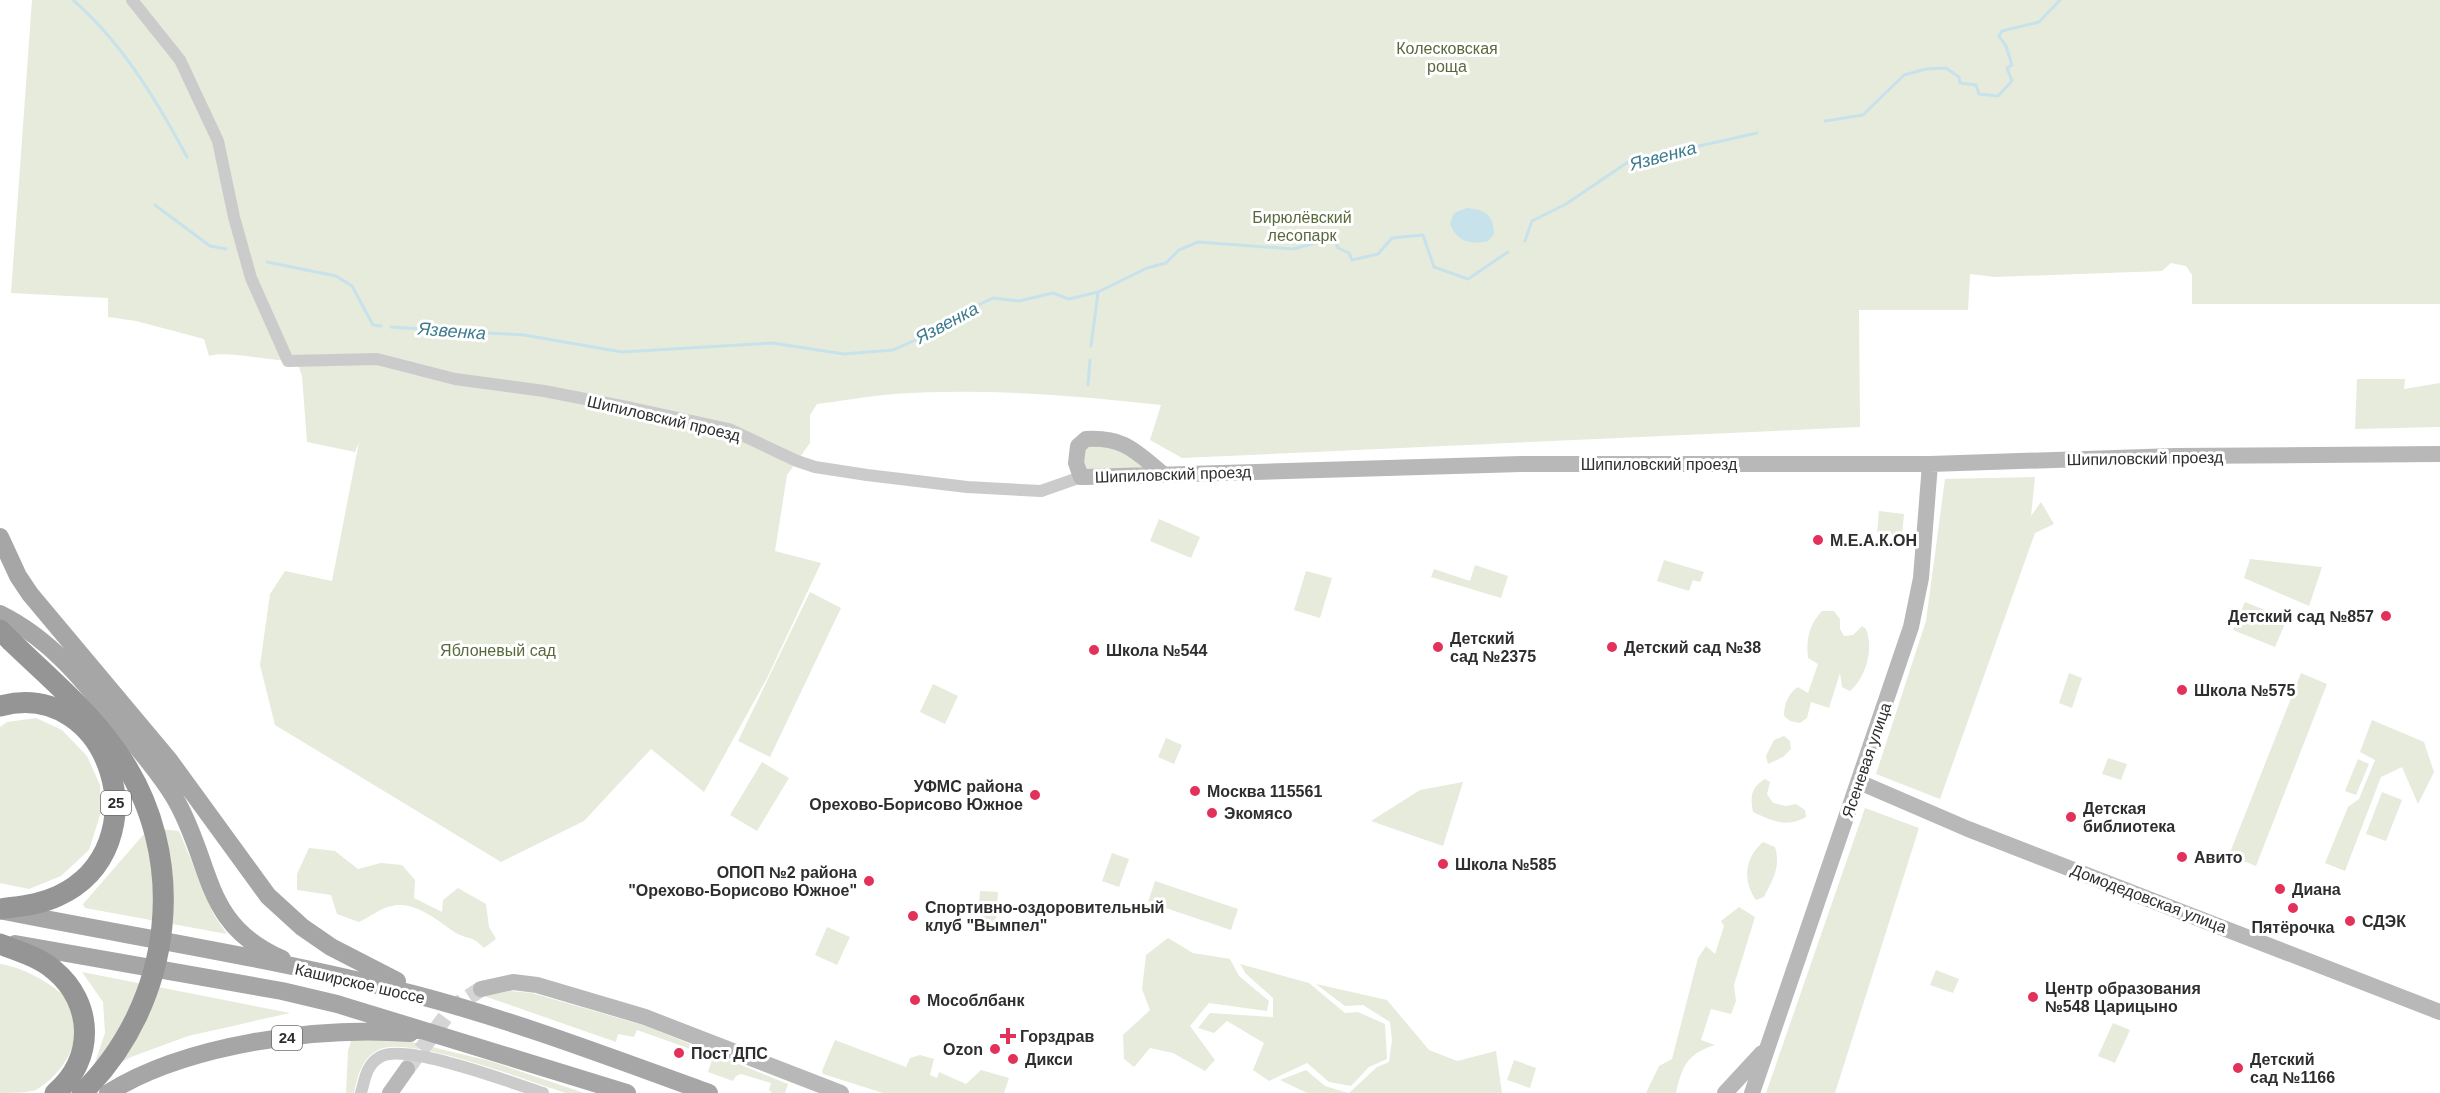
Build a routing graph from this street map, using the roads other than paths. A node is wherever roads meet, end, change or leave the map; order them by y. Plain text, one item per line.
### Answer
1 (132, 0) edge
2 (2440, 454) edge
3 (1930, 464) junction
4 (1162, 473) junction
5 (1081, 477) junction
6 (0, 537) edge
7 (0, 614) edge
8 (5, 635) edge
9 (0, 706) edge
10 (1859, 782) junction
11 (0, 910) edge
12 (0, 943) edge
13 (312, 971) junction
14 (481, 989) tunnel mouth
15 (451, 1006) junction
16 (2440, 1012) edge
17 (443, 1036) junction
18 (1767, 1048) junction
19 (407, 1069) tunnel mouth
20 (391, 1092) edge
21 (55, 1093) edge
22 (82, 1093) edge
23 (108, 1093) edge
24 (362, 1093) edge
25 (543, 1093) edge
26 (627, 1093) edge
27 (709, 1093) edge
28 (815, 1093) edge
29 (841, 1093) edge
30 (1725, 1093) edge
31 (1752, 1093) edge

1 - 5 street, Шипиловский проезд
2 - 3 main road, Шипиловский проезд
3 - 4 main road, Шипиловский проезд
3 - 10 main road, Ясеневая улица
4 - 5 main road, Шипиловский проезд
4 - 5 main road
6 - 15 main road
7 - 13 main road
8 - 22 highway, bridge
9 - 11 highway, 25
10 - 16 main road, Домодедовская улица
10 - 18 main road, Ясеневая улица
11 - 13 main road, Каширское шоссе
12 - 17 main road, Каширское шоссе
12 - 21 highway
13 - 15 main road, Каширское шоссе
14 - 29 main road
15 - 27 main road, Каширское шоссе
17 - 23 main road, 24
17 - 26 main road, Каширское шоссе
18 - 30 main road, Ясеневая улица
18 - 31 main road, Ясеневая улица
19 - 20 main road
24 - 25 street
28 - 29 main road

